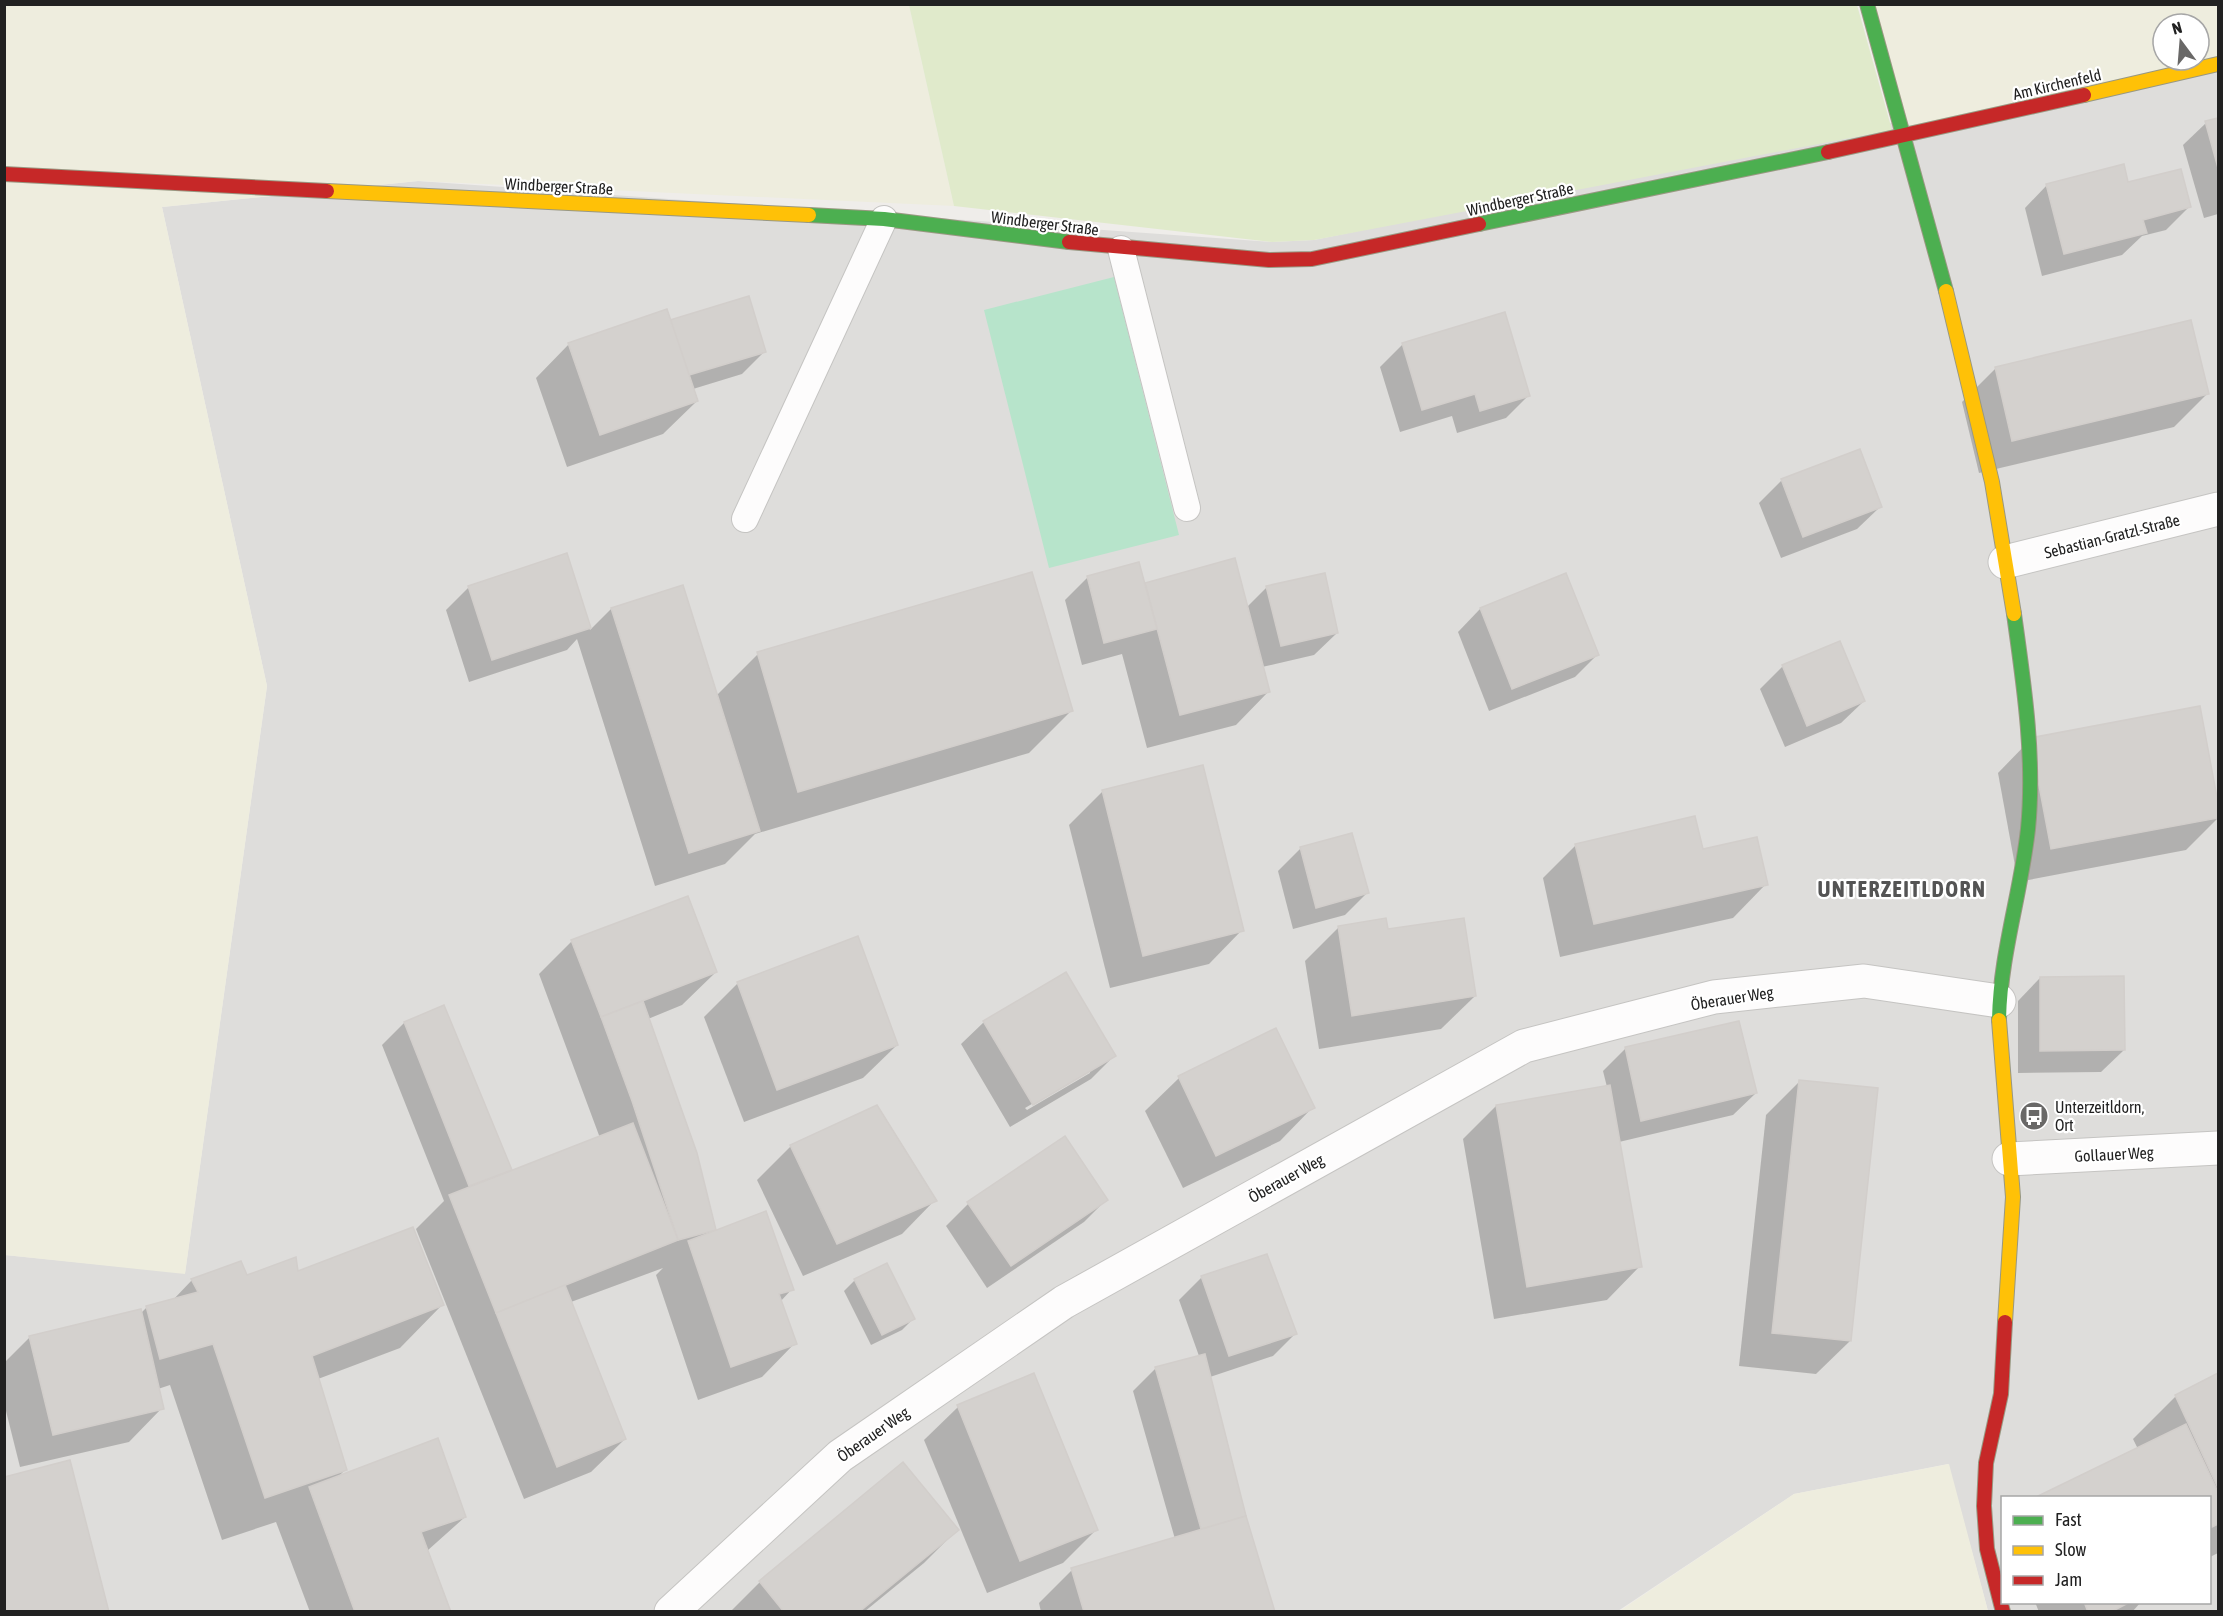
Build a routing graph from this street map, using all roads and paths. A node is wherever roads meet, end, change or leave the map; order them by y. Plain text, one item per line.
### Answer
1 (1867, 4) edge
2 (2218, 64) edge
3 (1903, 136) junction
4 (4, 174) edge
5 (884, 219) junction
6 (1121, 249) junction
7 (1187, 508) dead end
8 (2218, 509) edge
9 (745, 519) dead end
10 (2005, 562) junction
11 (1999, 1001) junction
12 (2218, 1148) edge
13 (2009, 1159) junction
14 (671, 1611) edge
15 (2003, 1611) edge

1 - 3 street
2 - 3 street, Am Kirchenfeld
3 - 6 street, Windberger Straße
3 - 10 street
4 - 5 street, Windberger Straße
5 - 6 street, Windberger Straße
5 - 9 lane
6 - 7 lane
8 - 10 street, Sebastian-Gratzl-Straße
10 - 11 street
11 - 13 street
11 - 14 street, Öberauer Weg
12 - 13 street, Gollauer Weg
13 - 15 street

